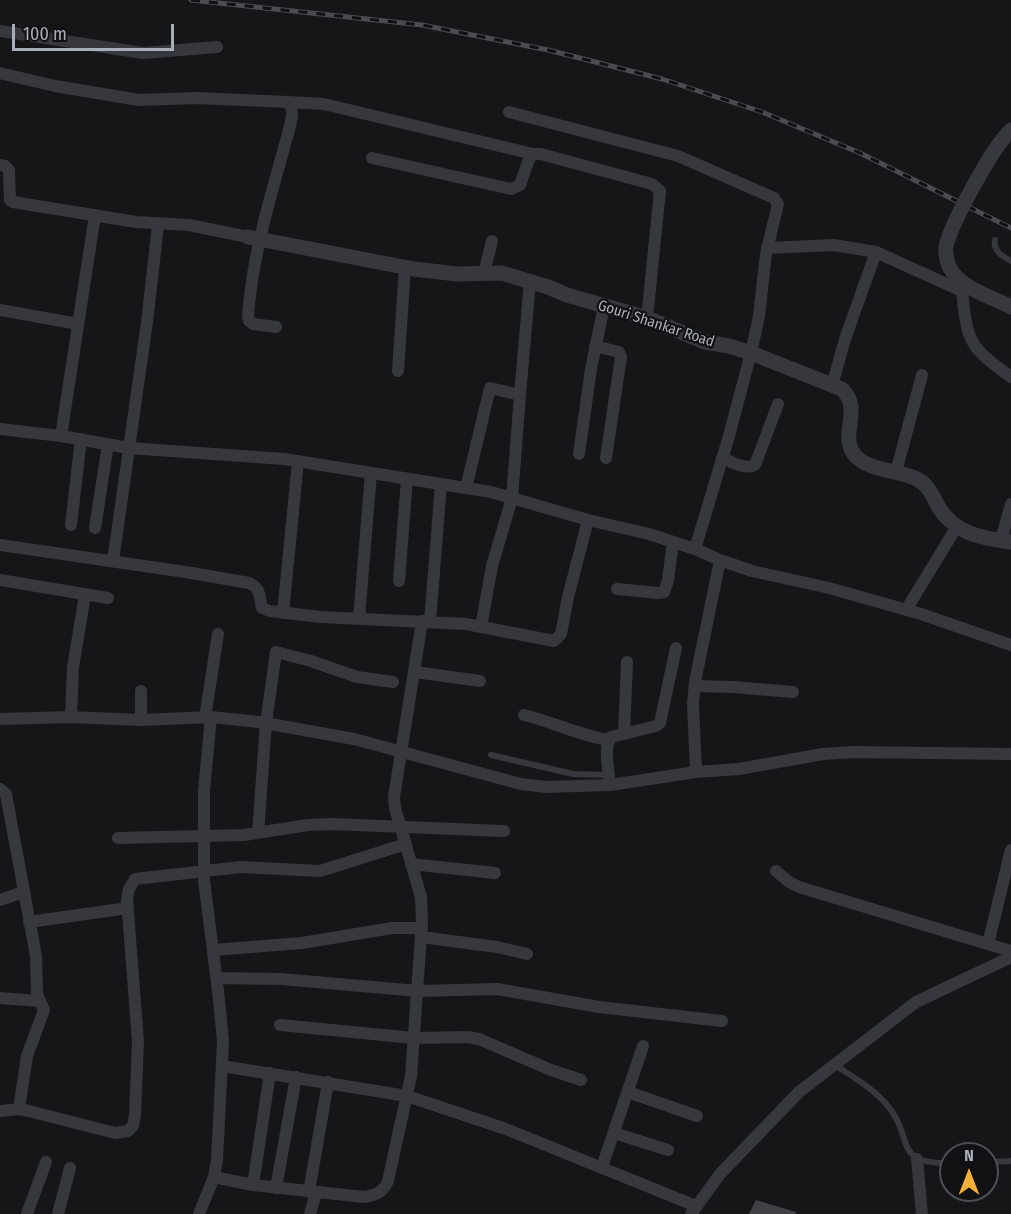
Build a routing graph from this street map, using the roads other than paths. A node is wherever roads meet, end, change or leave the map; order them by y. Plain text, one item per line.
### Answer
1 (0, 31) edge
2 (217, 47) dead end
3 (0, 73) edge
4 (288, 102) junction
5 (509, 112) dead end
6 (1011, 130) edge
7 (532, 154) junction
8 (372, 158) dead end
9 (0, 165) edge
10 (94, 216) junction
11 (158, 225) junction
12 (253, 238) junction
13 (995, 240) dead end
14 (492, 241) dead end
15 (767, 248) junction
16 (876, 252) junction
17 (1011, 261) edge
18 (405, 268) junction
19 (484, 273) junction
20 (530, 281) junction
21 (604, 306) junction
22 (1011, 307) edge
23 (0, 310) edge
24 (647, 318) junction
25 (78, 324) junction
26 (276, 327) dead end
27 (595, 346) junction
28 (751, 353) junction
29 (398, 371) dead end
30 (922, 375) dead end
31 (1011, 377) edge
32 (832, 386) junction
33 (520, 395) junction
34 (778, 404) dead end
35 (0, 429) edge
36 (61, 436) junction
37 (81, 439) junction
38 (108, 444) junction
39 (129, 448) junction
40 (579, 454) dead end
41 (606, 458) dead end
42 (722, 458) junction
43 (298, 461) junction
44 (896, 472) junction
45 (372, 473) junction
46 (407, 479) junction
47 (441, 484) junction
48 (466, 488) junction
49 (512, 498) junction
50 (1011, 504) edge
51 (588, 520) junction
52 (71, 525) dead end
53 (95, 528) dead end
54 (956, 528) junction
55 (1006, 541) edge
56 (673, 542) junction
57 (0, 545) edge
58 (695, 549) junction
59 (720, 560) junction
60 (113, 561) junction
61 (0, 579) edge
62 (399, 580) dead end
63 (617, 589) dead end
64 (85, 595) junction
65 (108, 598) dead end
66 (906, 609) junction
67 (283, 613) junction
68 (358, 618) junction
69 (426, 621) junction
70 (481, 627) junction
71 (218, 634) dead end
72 (1011, 645) edge
73 (676, 648) dead end
74 (627, 662) dead end
75 (415, 672) junction
76 (480, 681) dead end
77 (393, 682) dead end
78 (695, 686) junction
79 (141, 691) dead end
80 (793, 692) dead end
81 (524, 715) dead end
82 (71, 717) junction
83 (208, 717) junction
84 (0, 719) edge
85 (141, 720) junction
86 (266, 723) junction
87 (624, 734) junction
88 (609, 740) junction
89 (400, 750) junction
90 (1011, 754) edge
91 (490, 755) dead end
92 (696, 772) junction
93 (610, 780) junction
94 (0, 789) edge
95 (400, 826) junction
96 (504, 831) dead end
97 (258, 833) junction
98 (204, 837) junction
99 (118, 838) dead end
100 (406, 844) junction
101 (1011, 850) edge
102 (411, 864) junction
103 (204, 871) junction
104 (776, 871) dead end
105 (495, 873) dead end
106 (23, 892) junction
107 (0, 900) edge
108 (128, 908) junction
109 (29, 922) junction
110 (422, 932) junction
111 (988, 944) junction
112 (213, 950) junction
113 (1011, 951) edge
114 (526, 954) dead end
115 (1011, 957) edge
116 (217, 978) junction
117 (418, 991) junction
118 (0, 998) edge
119 (39, 1001) junction
120 (722, 1021) dead end
121 (280, 1025) dead end
122 (414, 1038) junction
123 (643, 1046) dead end
124 (835, 1065) junction
125 (222, 1066) junction
126 (270, 1073) junction
127 (296, 1077) junction
128 (581, 1080) dead end
129 (328, 1082) junction
130 (628, 1092) junction
131 (407, 1096) junction
132 (19, 1109) junction
133 (0, 1111) edge
134 (697, 1116) dead end
135 (614, 1133) junction
136 (668, 1150) dead end
137 (917, 1159) junction
138 (46, 1162) dead end
139 (939, 1163) edge
140 (602, 1167) junction
141 (70, 1168) dead end
142 (214, 1177) junction
143 (253, 1185) junction
144 (276, 1188) junction
145 (313, 1192) junction
146 (693, 1210) edge
147 (27, 1214) edge
148 (58, 1214) edge
149 (199, 1214) edge
150 (310, 1214) edge
151 (922, 1214) edge

1 - 2 street
3 - 4 street
4 - 7 street
4 - 12 street
5 - 15 street
6 - 22 street, bridge
7 - 8 street
7 - 24 street
9 - 10 street
10 - 11 street
10 - 25 street
11 - 12 street
11 - 39 street
12 - 18 street, Gouri Shankar Road
12 - 26 street
13 - 17 lane
14 - 19 street
15 - 16 street
15 - 28 street
16 - 31 street
16 - 32 street
18 - 19 street, Gouri Shankar Road
18 - 29 street
19 - 20 street, Gouri Shankar Road
20 - 21 street, Gouri Shankar Road
20 - 33 street
21 - 24 street, Gouri Shankar Road
21 - 27 street
23 - 25 street
24 - 28 street, Gouri Shankar Road
25 - 36 street
27 - 40 street
27 - 41 street
28 - 32 street, Gouri Shankar Road
28 - 42 street
30 - 44 street
32 - 44 street, Gouri Shankar Road
33 - 48 street
33 - 49 street
34 - 42 street
35 - 36 street
36 - 37 street
37 - 38 street
37 - 52 street
38 - 39 street
38 - 53 street
39 - 43 street
39 - 60 street
42 - 58 street
43 - 45 street
43 - 67 street
44 - 54 street, Gouri Shankar Road
45 - 46 street
45 - 68 street
46 - 47 street
46 - 62 street
47 - 48 street
47 - 69 street
48 - 49 street
49 - 51 street
49 - 70 street
50 - 55 street
51 - 56 street
51 - 70 street
54 - 55 street
54 - 66 street
56 - 58 street
56 - 63 street
57 - 60 street
58 - 59 street
59 - 66 street
59 - 78 street
60 - 67 street
61 - 64 street
64 - 65 street
64 - 82 street
66 - 72 street
67 - 68 street
68 - 69 street
69 - 70 street
69 - 75 street
71 - 83 street
73 - 87 street
74 - 87 street
75 - 76 street
75 - 89 street
77 - 86 street
78 - 80 street
78 - 92 street
79 - 85 street
81 - 88 street
82 - 84 street
82 - 85 street
83 - 85 street
83 - 86 street
83 - 98 street
86 - 89 street
86 - 97 street
87 - 88 street
88 - 93 street
89 - 93 street
89 - 95 street
90 - 92 street
91 - 93 lane
92 - 93 street
94 - 106 street
95 - 96 street
95 - 97 street
95 - 100 street
97 - 98 street
98 - 99 street
98 - 103 street
100 - 102 street
100 - 103 street
101 - 111 street
102 - 105 street
102 - 110 street
103 - 108 street
103 - 112 street
104 - 111 street
106 - 107 street
106 - 109 street
108 - 109 street
108 - 132 street
109 - 119 street
110 - 112 street
110 - 114 street
110 - 117 street
111 - 113 street
112 - 116 street
115 - 124 street
116 - 117 street
116 - 125 street
117 - 120 street
117 - 122 street
118 - 119 street
119 - 132 street
121 - 122 street
122 - 128 street
122 - 131 street
123 - 130 street
124 - 137 lane
124 - 146 street
125 - 126 street
125 - 142 street
126 - 127 street
126 - 143 street
127 - 129 street
127 - 144 street
129 - 131 street
129 - 145 street
130 - 134 street
130 - 135 street
131 - 140 street
131 - 145 street
132 - 133 street
135 - 136 street
135 - 140 street
137 - 139 lane
137 - 151 street
138 - 147 street
140 - 146 street
141 - 148 street
142 - 143 street
142 - 149 street
143 - 144 street
144 - 145 street
145 - 150 street

